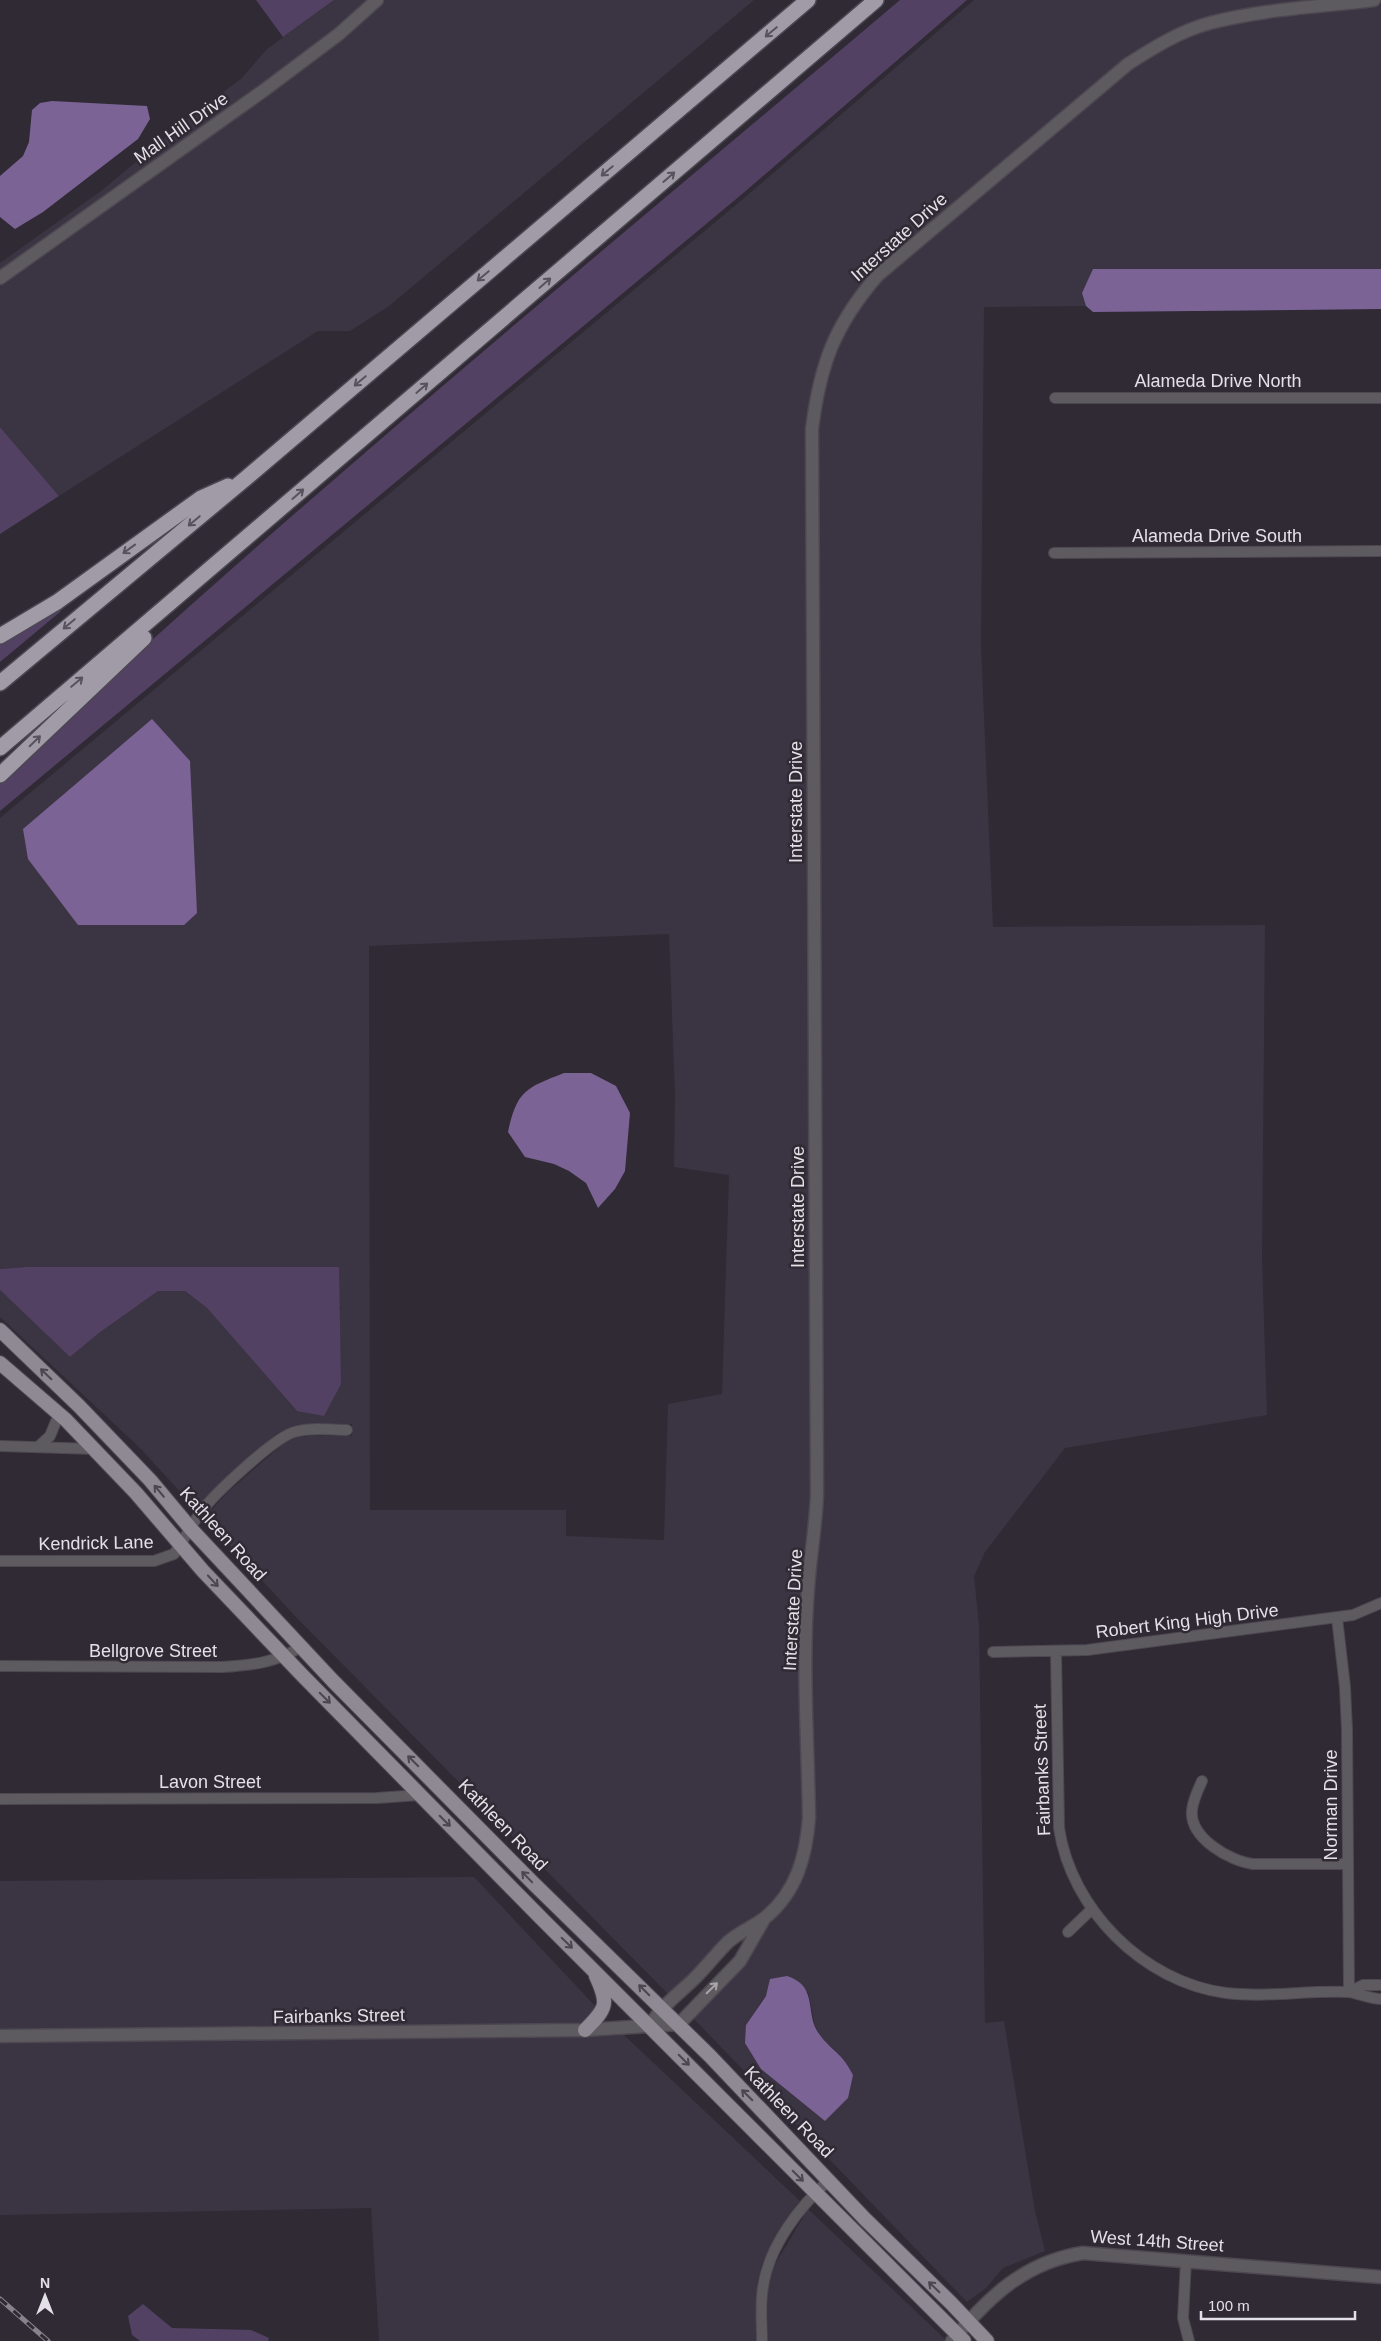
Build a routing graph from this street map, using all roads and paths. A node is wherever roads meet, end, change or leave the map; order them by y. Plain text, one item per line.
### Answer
1 (377, 0) edge
2 (808, 0) edge
3 (876, 0) edge
4 (1374, 0) edge
5 (0, 278) edge
6 (1055, 398) dead end
7 (1381, 398) edge
8 (245, 479) junction
9 (261, 526) junction
10 (1381, 551) edge
11 (1054, 553) dead end
12 (0, 636) edge
13 (0, 683) edge
14 (0, 748) edge
15 (0, 775) edge
16 (0, 1330) edge
17 (0, 1363) edge
18 (59, 1414) junction
19 (347, 1430) dead end
20 (0, 1446) edge
21 (38, 1447) junction
22 (95, 1449) junction
23 (190, 1529) junction
24 (181, 1544) junction
25 (0, 1561) edge
26 (1381, 1603) edge
27 (1337, 1618) junction
28 (301, 1647) junction
29 (993, 1652) dead end
30 (1056, 1652) junction
31 (285, 1657) junction
32 (0, 1666) edge
33 (1202, 1780) dead end
34 (419, 1794) junction
35 (0, 1798) edge
36 (1348, 1864) junction
37 (1092, 1909) junction
38 (766, 1917) junction
39 (1068, 1932) dead end
40 (592, 1968) junction
41 (1381, 1985) edge
42 (1349, 1992) junction
43 (1381, 1999) edge
44 (662, 2007) junction
45 (679, 2024) junction
46 (650, 2025) junction
47 (585, 2030) junction
48 (0, 2036) edge
49 (829, 2180) junction
50 (815, 2193) junction
51 (1186, 2261) junction
52 (1381, 2277) edge
53 (968, 2321) junction
54 (958, 2339) edge
55 (762, 2341) edge
56 (987, 2341) edge
57 (1189, 2341) edge

1 - 5 street, Mall Hill Drive
2 -> 8 highway
9 -> 3 highway
4 - 38 street, Interstate Drive
6 - 7 street, Alameda Drive North
8 -> 12 highway
8 -> 13 highway
14 -> 9 highway
15 -> 9 highway
10 - 11 street, Alameda Drive South
23 -> 16 main road, Kathleen Road
17 - 18 main road
18 - 21 street
18 - 22 main road
19 - 23 street, Kendrick Lane
20 - 21 street
21 - 22 street
22 - 24 main road
23 - 24 street, Kendrick Lane
23 - 28 main road, Kathleen Road
24 - 25 street, Kendrick Lane
24 -> 31 main road
26 - 27 street, Robert King High Drive
27 - 30 street, Robert King High Drive
27 - 36 street, Norman Drive
28 - 31 street, Bellgrove Street
44 -> 28 main road, Kathleen Road
29 - 30 street, Robert King High Drive
30 - 37 street, Fairbanks Street
31 - 32 street, Bellgrove Street
31 -> 34 main road
33 - 36 street
34 - 35 street, Lavon Street
34 -> 40 main road
36 - 42 street, Norman Drive
37 - 39 street
37 - 42 street, Fairbanks Street
38 - 44 street, Interstate Drive
45 -> 38 street, Interstate Drive
40 - 46 main road
40 - 47 main road
41 - 42 street, Fairbanks Street
42 - 43 street, Fairbanks Street
44 - 45 main road, Kathleen Road
44 - 46 street, Interstate Drive
45 - 46 street, Fairbanks Street
49 -> 45 main road, Kathleen Road
46 - 47 street, Fairbanks Street
46 -> 50 main road
47 - 48 street, Fairbanks Street
49 - 50 street
53 -> 49 main road, Kathleen Road
50 - 54 main road
50 - 55 street
51 - 52 street, West 14th Street
51 - 53 street, West 14th Street
51 - 57 street
53 - 54 street, West 14th Street
53 - 56 main road, Kathleen Road

